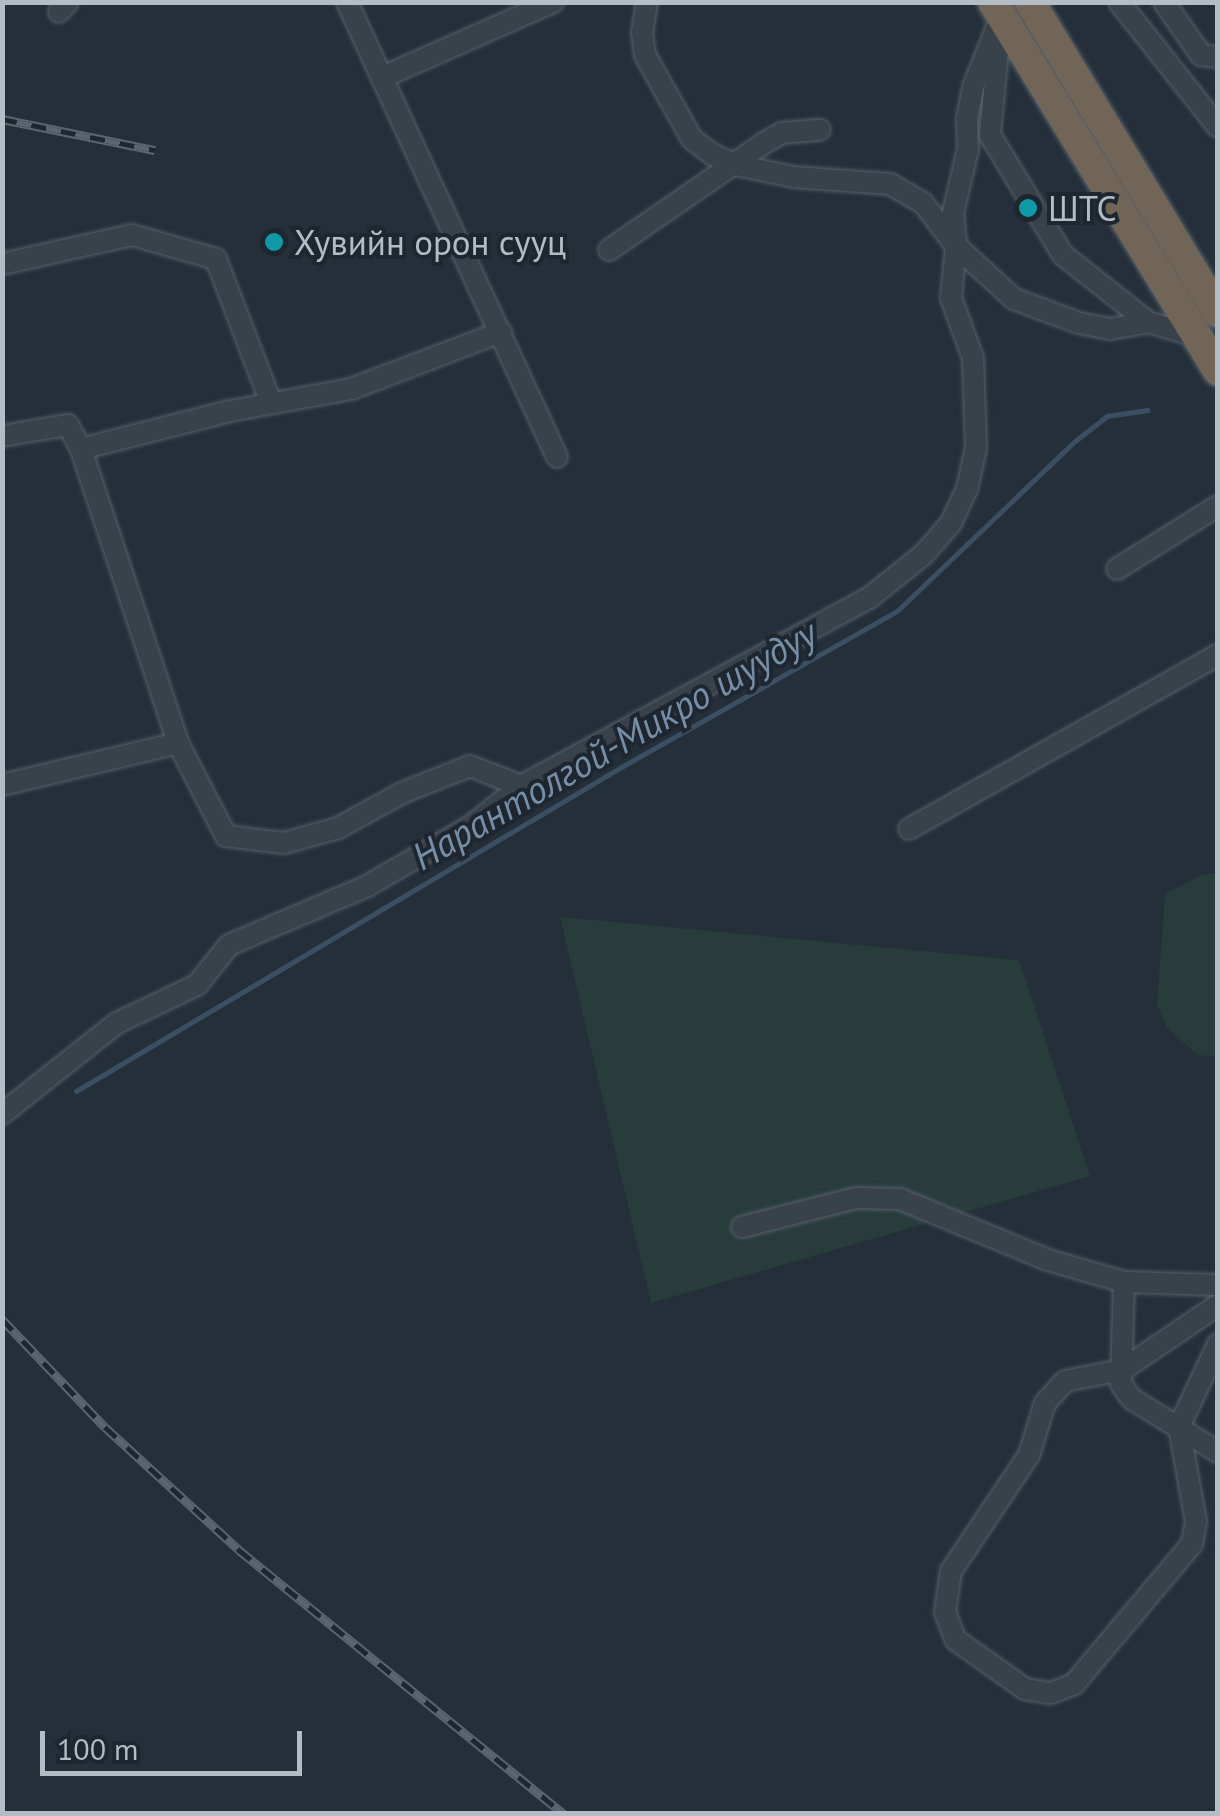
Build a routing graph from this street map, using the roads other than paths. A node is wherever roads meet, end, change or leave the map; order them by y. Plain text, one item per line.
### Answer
1 (347, 2) edge
2 (553, 2) edge
3 (647, 2) edge
4 (1030, 2) edge
5 (1119, 2) edge
6 (1164, 2) edge
7 (997, 10) edge
8 (1218, 57) edge
9 (385, 76) junction
10 (1216, 122) edge
11 (820, 130) dead end
12 (736, 166) junction
13 (956, 246) junction
14 (609, 250) dead end
15 (2, 264) edge
16 (1218, 312) edge
17 (1148, 322) junction
18 (501, 332) junction
19 (1196, 336) junction
20 (1218, 371) edge
21 (272, 403) junction
22 (2, 436) edge
23 (81, 449) junction
24 (557, 457) dead end
25 (1218, 506) edge
26 (1117, 569) dead end
27 (1218, 655) edge
28 (178, 743) junction
29 (2, 784) edge
30 (521, 786) junction
31 (908, 829) dead end
32 (2, 1114) edge
33 (742, 1227) dead end
34 (1124, 1282) junction
35 (1218, 1285) edge
36 (1218, 1304) edge
37 (1218, 1344) edge
38 (1122, 1370) junction
39 (1179, 1427) junction
40 (1218, 1452) edge

1 - 9 lane
2 - 9 lane
3 - 12 lane
4 - 16 highway
5 - 10 lane
6 - 8 lane
7 - 13 lane
7 - 17 lane
7 - 19 highway
9 - 18 lane
11 - 12 lane
12 - 13 lane
12 - 14 lane
13 - 17 lane
13 - 30 lane
15 - 21 lane
17 - 19 lane
18 - 21 lane
18 - 24 lane
19 - 20 highway
21 - 23 lane
22 - 23 lane
23 - 28 lane
25 - 26 lane
27 - 31 lane
28 - 29 lane
28 - 30 lane
30 - 32 lane
33 - 34 lane
34 - 35 lane
34 - 38 lane
36 - 38 lane
37 - 39 lane
38 - 39 lane
38 - 39 lane
39 - 40 lane

